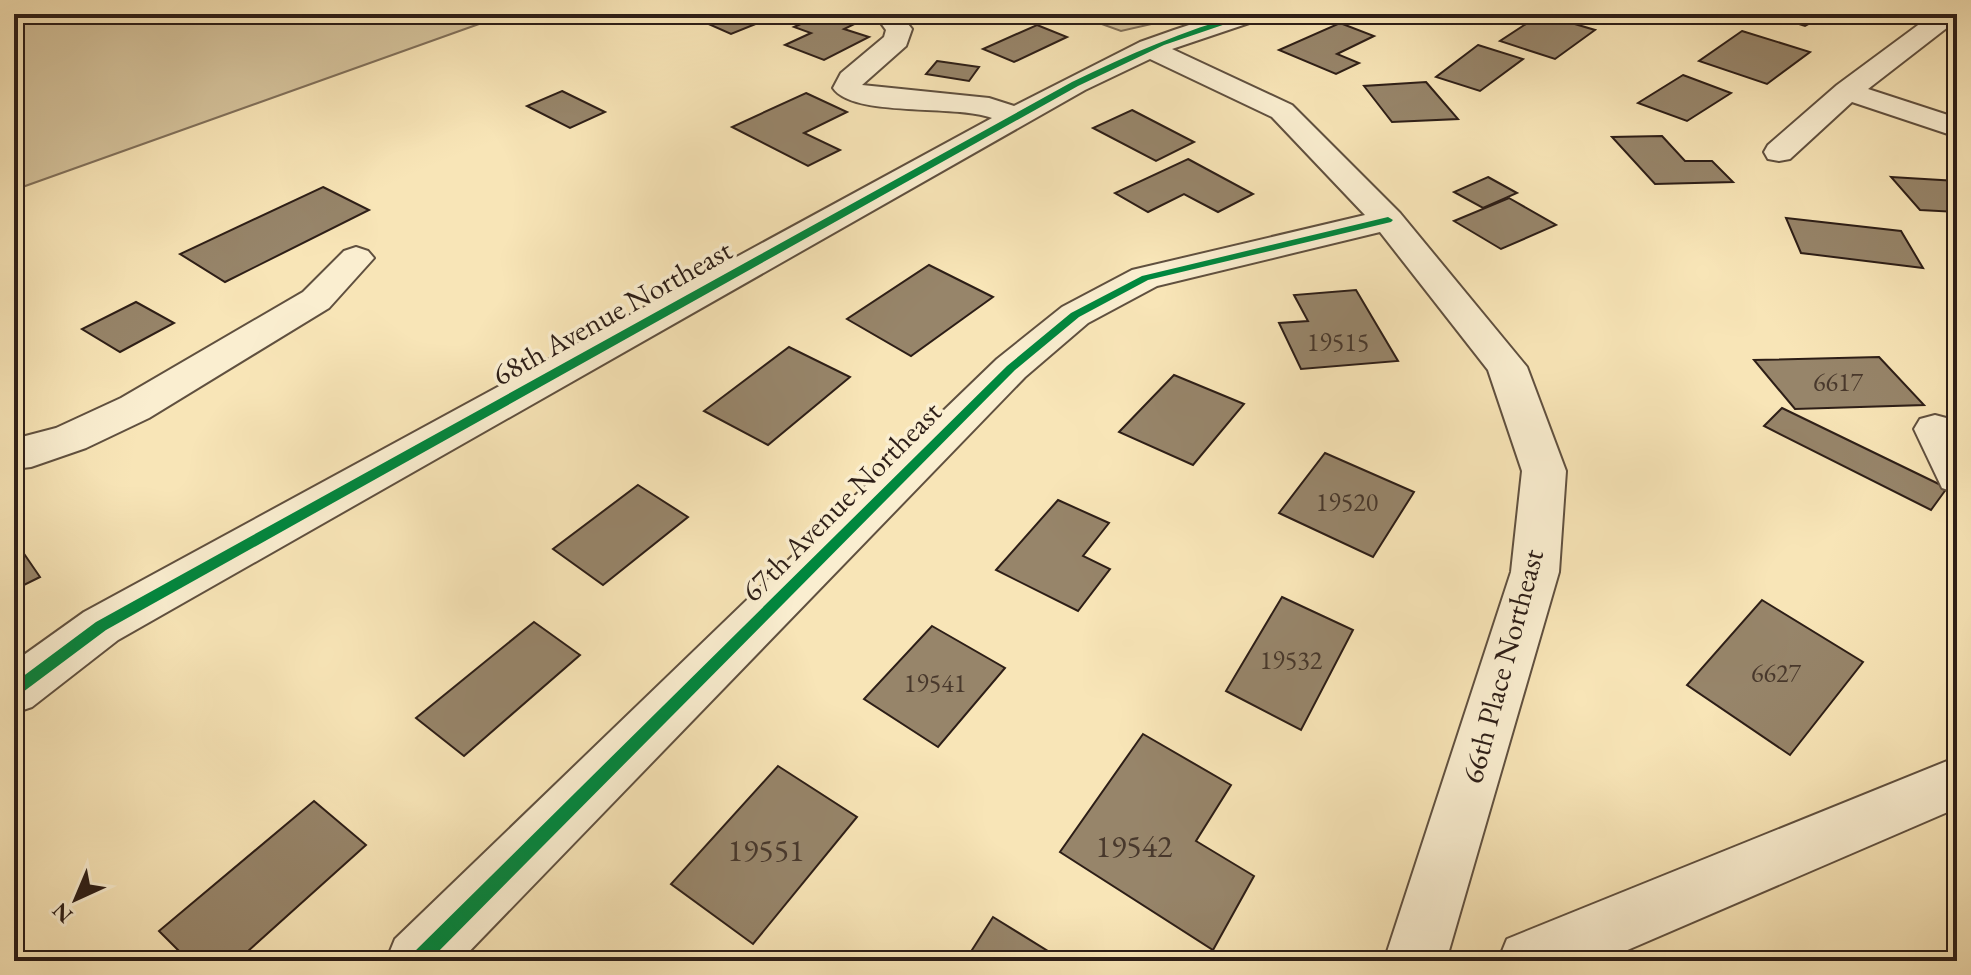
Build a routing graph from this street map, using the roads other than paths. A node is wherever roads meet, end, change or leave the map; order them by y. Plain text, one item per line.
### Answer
1 (1252, 14) edge
2 (1949, 14) edge
3 (891, 19) dead end
4 (1149, 48) junction
5 (1847, 91) junction
6 (1016, 117) junction
7 (1957, 128) edge
8 (1779, 152) dead end
9 (1388, 220) junction
10 (356, 258) dead end
11 (1935, 429) dead end
12 (14, 454) edge
13 (1957, 477) edge
14 (14, 691) edge
15 (1957, 782) edge
16 (417, 961) edge
17 (1415, 961) edge
18 (1529, 961) edge

1 - 4 street, 68th Avenue Northeast
2 - 5 street
3 - 6 street
4 - 6 street, 68th Avenue Northeast
4 - 9 street, 66th Place Northeast
5 - 7 street
5 - 8 street
6 - 14 street, 68th Avenue Northeast
9 - 16 street, 67th Avenue Northeast
9 - 17 street, 66th Place Northeast
10 - 12 street
11 - 13 street
15 - 18 street

